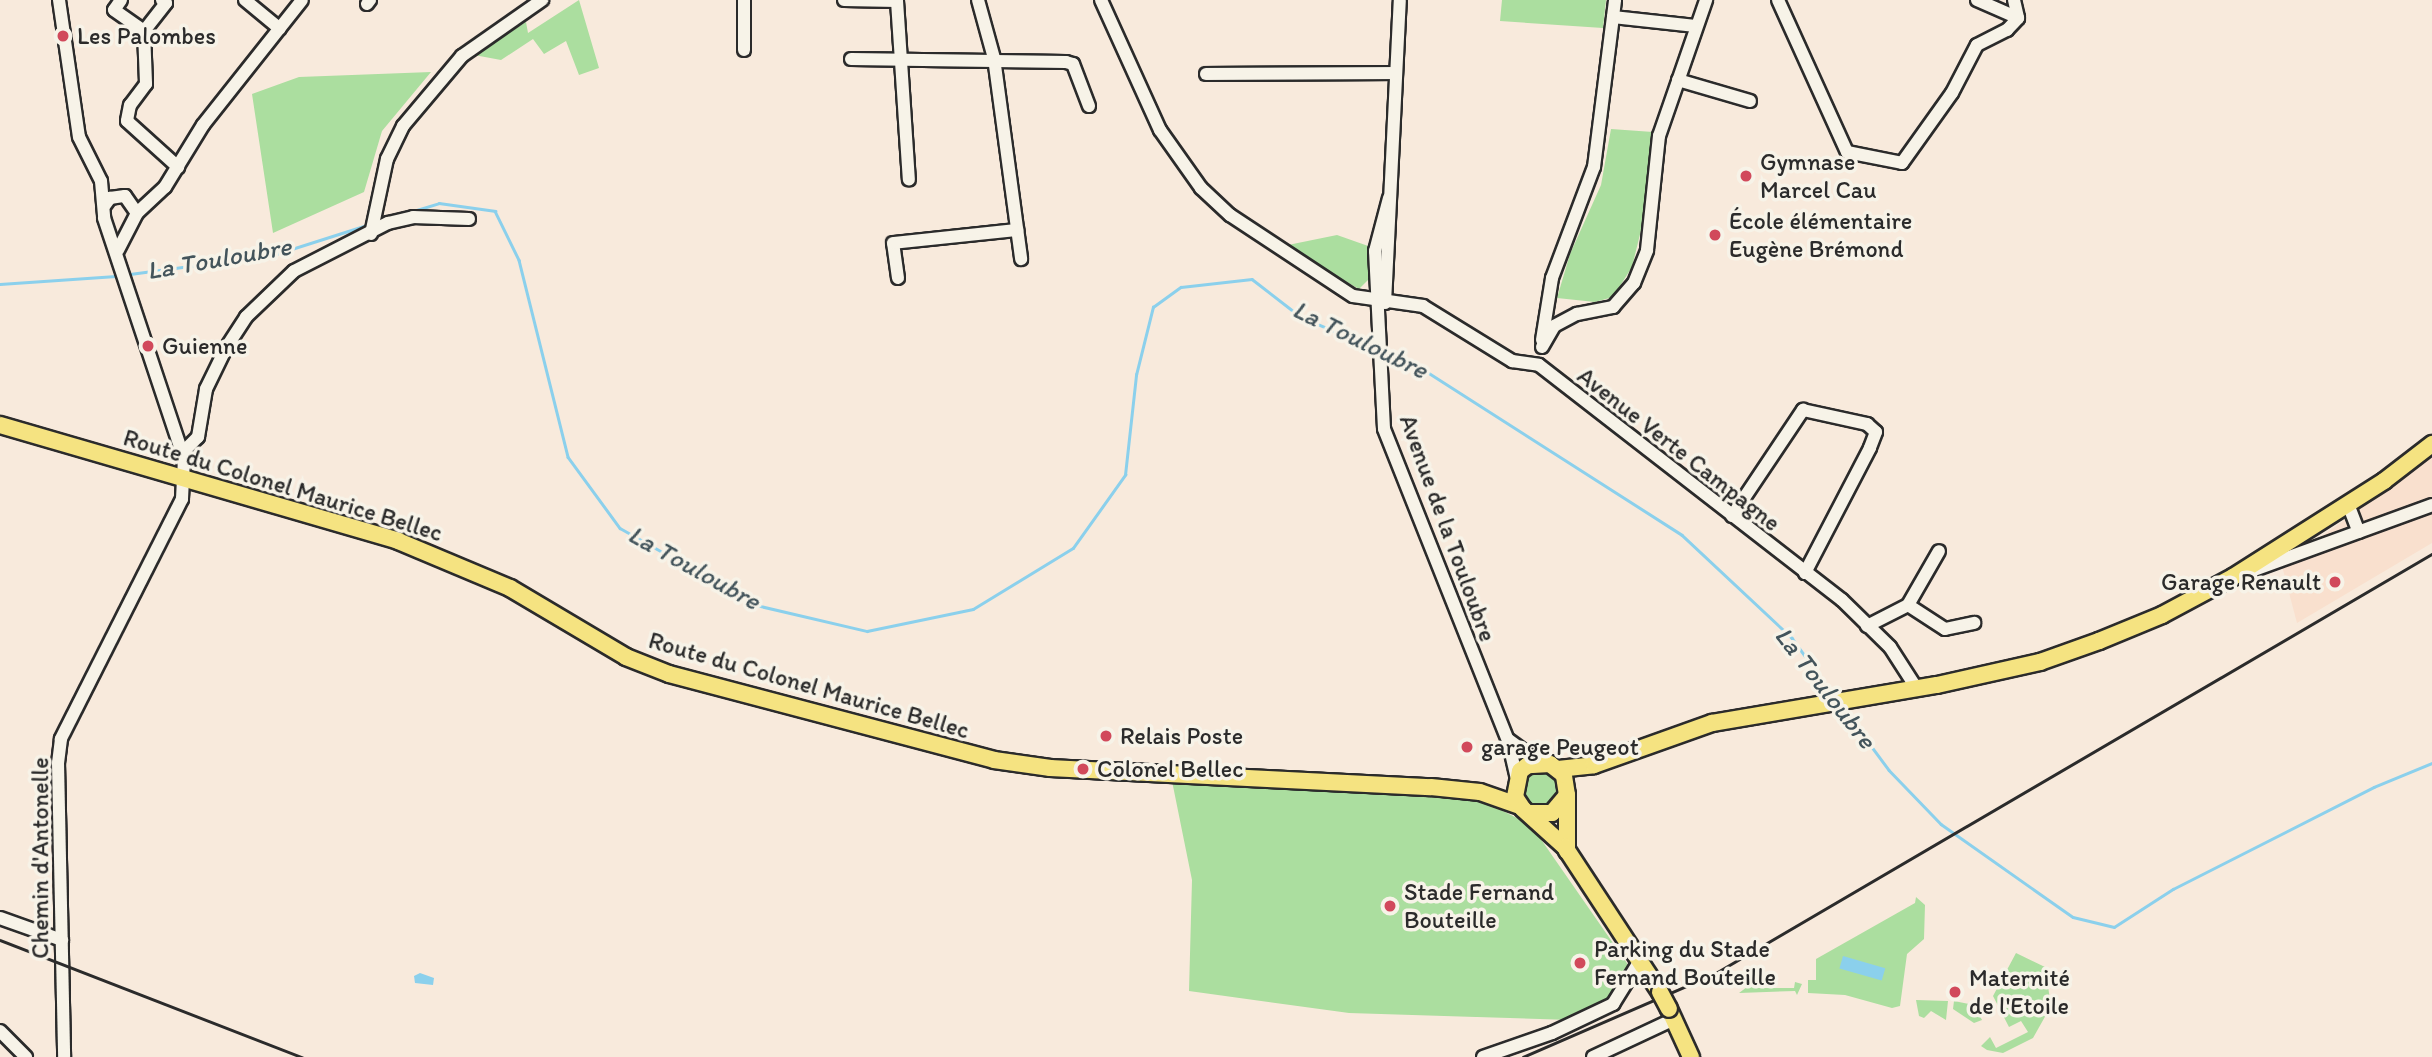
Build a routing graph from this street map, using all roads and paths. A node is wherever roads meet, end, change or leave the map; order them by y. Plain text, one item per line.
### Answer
1 (59, 0) edge
2 (121, 0) edge
3 (162, 0) edge
4 (245, 0) edge
5 (302, 0) edge
6 (542, 0) edge
7 (744, 0) edge
8 (844, 0) edge
9 (978, 0) edge
10 (1101, 0) edge
11 (1400, 0) edge
12 (1615, 0) edge
13 (1706, 0) edge
14 (1778, 0) edge
15 (1977, 0) edge
16 (2014, 0) edge
17 (1613, 17) junction
18 (2018, 18) junction
19 (1696, 26) junction
20 (280, 29) junction
21 (144, 31) junction
22 (744, 50) dead end
23 (995, 58) junction
24 (851, 59) dead end
25 (901, 59) junction
26 (1395, 73) junction
27 (1206, 74) dead end
28 (1678, 80) junction
29 (1750, 101) dead end
30 (1089, 106) dead end
31 (177, 167) junction
32 (909, 180) dead end
33 (101, 181) junction
34 (118, 195) junction
35 (131, 199) junction
36 (147, 199) junction
37 (105, 205) junction
38 (137, 213) junction
39 (469, 219) dead end
40 (108, 224) junction
41 (128, 226) junction
42 (1017, 230) junction
43 (371, 234) junction
44 (117, 254) junction
45 (1021, 259) dead end
46 (898, 278) dead end
47 (1382, 299) junction
48 (1542, 346) junction
49 (1539, 365) junction
50 (0, 425) edge
51 (2432, 444) edge
52 (184, 451) junction
53 (184, 477) junction
54 (2348, 505) junction
55 (2432, 505) edge
56 (1732, 516) junction
57 (2359, 532) junction
58 (1939, 551) dead end
59 (1805, 573) junction
60 (2233, 577) junction
61 (1908, 605) junction
62 (1974, 623) dead end
63 (1867, 626) junction
64 (1917, 689) junction
65 (1508, 740) junction
66 (1618, 756) junction
67 (1539, 762) junction
68 (1558, 769) junction
69 (1516, 778) junction
70 (1480, 792) junction
71 (1564, 800) junction
72 (1524, 809) junction
73 (1566, 849) junction
74 (0, 918) edge
75 (62, 940) junction
76 (1641, 959) junction
77 (1672, 1014) junction
78 (0, 1031) edge
79 (26, 1057) edge
80 (64, 1057) edge
81 (1483, 1057) edge
82 (1593, 1057) edge
83 (1691, 1057) edge

1 - 33 street
2 - 21 street
3 - 21 street
4 - 20 street
5 - 20 street
6 - 43 street
7 - 22 street
8 - 25 street
9 - 23 street
10 - 47 street, Avenue Verte Campagne
11 - 26 street, Avenue de la Touloubre
12 - 17 street
13 - 19 street
14 - 18 street
15 - 18 street
16 - 18 street
17 - 19 street
17 - 48 street
19 - 28 street
20 - 31 street
21 - 31 street
23 - 25 street
23 - 30 street
23 - 42 street
24 - 25 street
25 - 32 street
26 - 27 street
26 - 47 street, Avenue de la Touloubre
28 - 29 street
28 - 48 street
31 - 36 street
33 - 34 street
33 - 37 street
34 - 35 street
34 - 37 street
35 - 36 street
35 - 38 street
36 - 38 street
37 - 40 street
38 - 41 street
39 - 43 street
40 - 41 street
40 - 44 street
41 - 44 street
42 - 45 street
42 - 46 street
43 - 52 street
44 - 52 street
47 - 49 street, Avenue Verte Campagne
47 - 65 street, Avenue de la Touloubre
48 - 49 street
49 - 56 street, Avenue Verte Campagne
50 - 53 main road, Route du Colonel Maurice Bellec
51 - 54 main road
52 - 53 street, Chemin d'Antonelle
53 - 70 main road, Route du Colonel Maurice Bellec
53 - 75 street, Chemin d'Antonelle
54 - 57 street
54 - 60 main road
55 - 57 street
56 - 59 street, Avenue Verte Campagne
56 - 59 street
57 - 60 street
58 - 61 street
59 - 63 street, Avenue Verte Campagne
60 - 64 main road
61 - 62 street
61 - 63 street
63 - 64 street, Avenue Verte Campagne
64 - 66 main road
65 - 67 street
65 - 69 street, Avenue de la Touloubre
66 - 68 main road
66 - 71 main road
67 - 68 main road
67 - 69 main road
68 - 71 main road
69 - 70 main road, Route du Colonel Maurice Bellec
69 - 72 main road
70 - 72 main road, Route du Colonel Maurice Bellec
71 - 72 main road
71 - 73 main road
72 - 73 main road
73 - 76 main road
74 - 75 street
75 - 80 street, Chemin d'Antonelle
76 - 77 main road, bridge
76 - 81 street
77 - 82 street
77 - 83 main road
78 - 79 street

